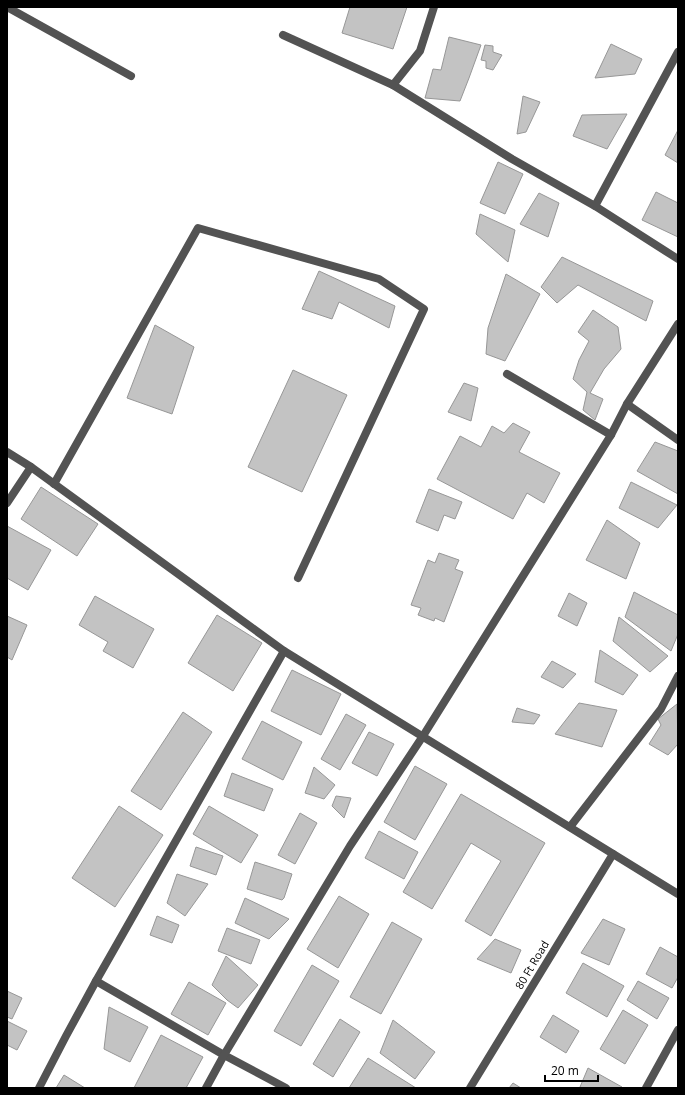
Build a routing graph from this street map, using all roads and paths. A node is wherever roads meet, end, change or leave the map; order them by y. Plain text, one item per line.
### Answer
1 (434, 7) edge
2 (7, 8) edge
3 (283, 35) dead end
4 (678, 52) edge
5 (131, 76) dead end
6 (393, 85) junction
7 (595, 206) junction
8 (678, 259) edge
9 (678, 324) edge
10 (508, 374) dead end
11 (627, 404) junction
12 (611, 435) junction
13 (678, 440) edge
14 (7, 452) edge
15 (31, 467) junction
16 (54, 484) junction
17 (7, 503) edge
18 (298, 578) dead end
19 (284, 651) junction
20 (678, 676) edge
21 (675, 691) edge
22 (423, 736) junction
23 (570, 827) junction
24 (613, 854) junction
25 (678, 894) edge
26 (96, 981) junction
27 (678, 1030) edge
28 (224, 1055) junction
29 (39, 1088) edge
30 (206, 1088) edge
31 (286, 1088) edge
32 (470, 1088) edge
33 (646, 1088) edge

1 - 6 street
2 - 5 street
3 - 6 street
4 - 7 street
6 - 7 street
7 - 8 street
9 - 11 street
10 - 12 street
11 - 12 street
11 - 13 street
12 - 22 street
14 - 15 street
15 - 16 street
15 - 17 street
16 - 18 street
16 - 19 street
19 - 22 street
19 - 26 street
20 - 21 street
21 - 23 street
22 - 23 street
22 - 28 street
23 - 24 street
24 - 25 street
24 - 32 street, 80 Ft Road
26 - 28 street
26 - 29 street
27 - 33 street
28 - 30 street
28 - 31 street

